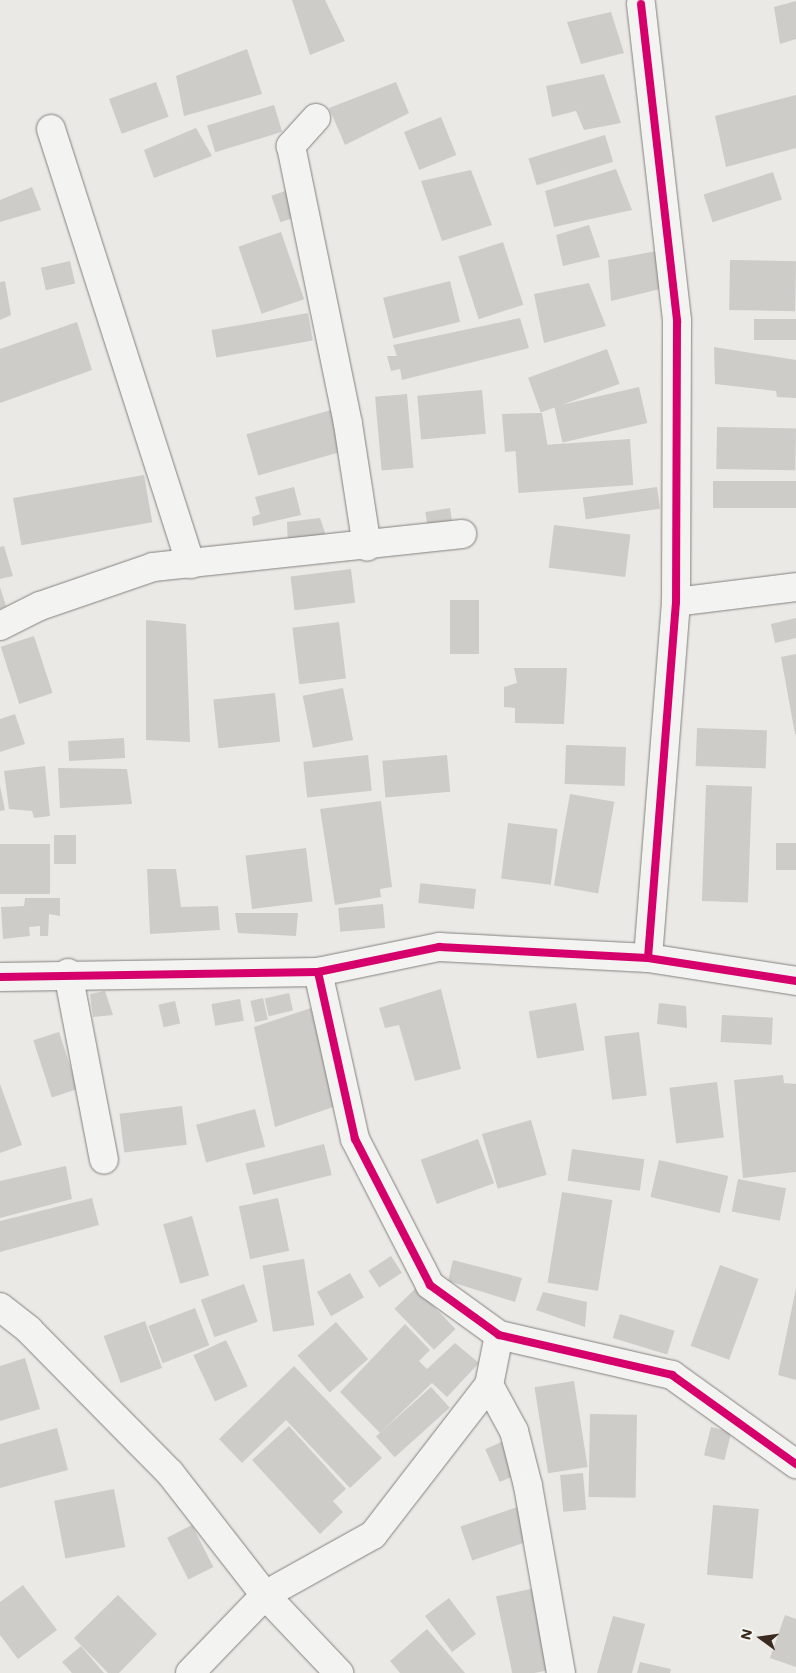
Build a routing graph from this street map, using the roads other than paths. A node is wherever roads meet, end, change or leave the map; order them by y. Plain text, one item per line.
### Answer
1 (642, 4) dead end
2 (316, 118) dead end
3 (51, 129) dead end
4 (462, 534) dead end
5 (367, 547) junction
6 (191, 564) junction
7 (796, 587) edge
8 (676, 602) junction
9 (0, 626) edge
10 (648, 958) junction
11 (318, 972) junction
12 (68, 973) junction
13 (0, 977) edge
14 (796, 980) edge
15 (104, 1160) dead end
16 (0, 1307) edge
17 (499, 1335) junction
18 (489, 1385) junction
19 (796, 1464) edge
20 (265, 1595) junction
21 (190, 1673) edge
22 (339, 1673) edge
23 (561, 1673) edge

1 - 8 street
2 - 5 street
3 - 6 street
4 - 5 street
5 - 6 street
6 - 9 street
7 - 8 street
8 - 10 street
10 - 11 street
10 - 14 street
11 - 12 street
11 - 17 street
12 - 13 street
12 - 15 street
16 - 20 street
17 - 18 street
17 - 19 street
18 - 20 street
18 - 23 street
20 - 21 street
20 - 22 street

